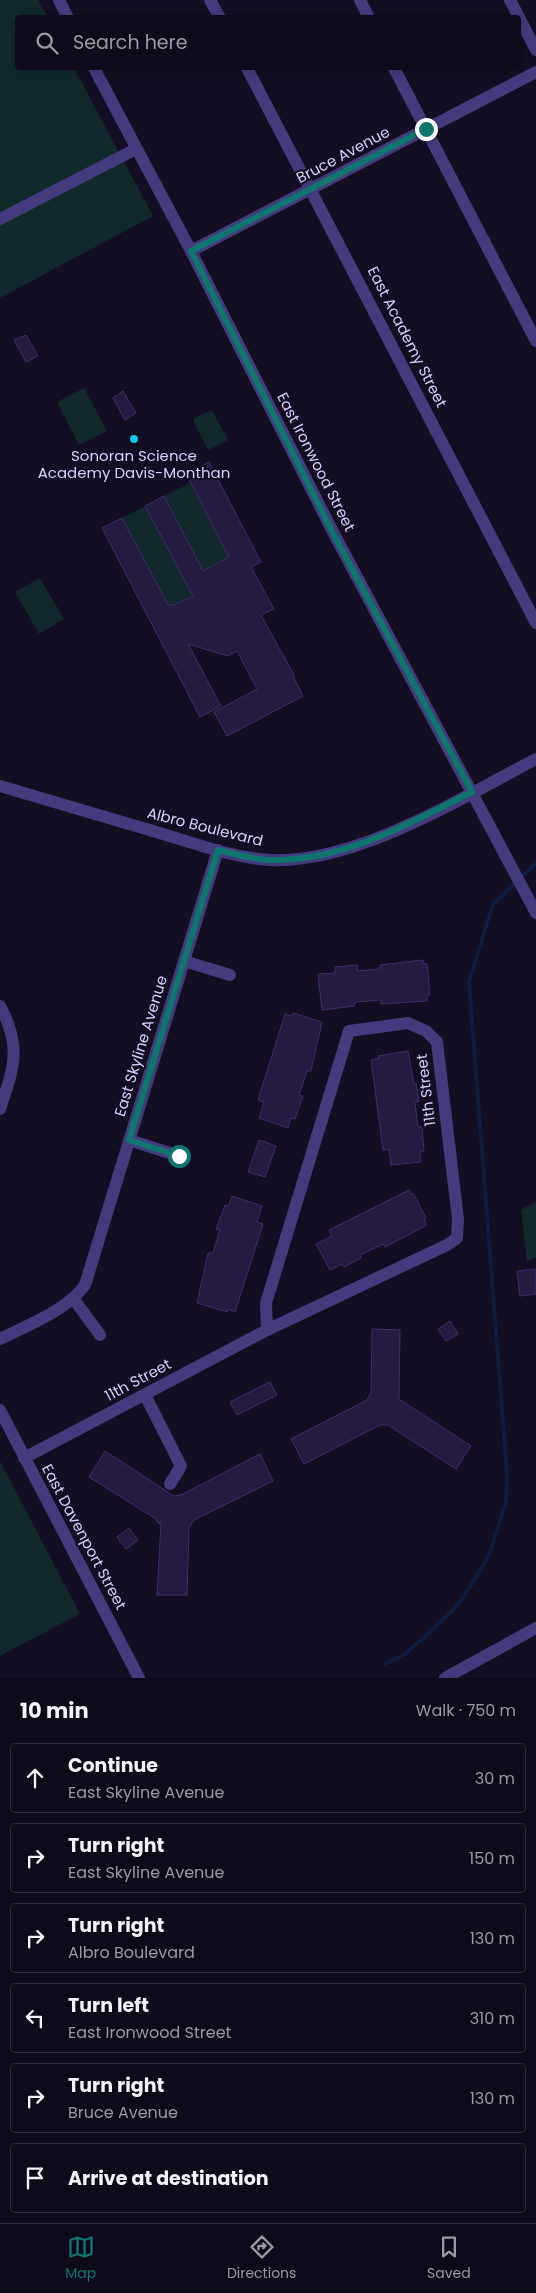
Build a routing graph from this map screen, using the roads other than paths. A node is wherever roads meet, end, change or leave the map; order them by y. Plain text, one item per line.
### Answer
1 (59, 0) edge
2 (210, 0) edge
3 (360, 0) edge
4 (510, 0) edge
5 (66, 15) edge
6 (218, 15) edge
7 (368, 15) edge
8 (518, 15) edge
9 (521, 21) edge
10 (536, 50) edge
11 (95, 70) edge
12 (248, 70) edge
13 (395, 70) edge
14 (536, 72) edge
15 (426, 129) junction
16 (136, 149) junction
17 (312, 190) junction
18 (0, 219) edge
19 (191, 251) junction
20 (536, 341) edge
21 (536, 623) edge
22 (536, 759) edge
23 (0, 786) edge
24 (472, 792) junction
25 (218, 850) junction
26 (536, 913) edge
27 (184, 961) junction
28 (230, 975) dead end
29 (0, 1006) edge
30 (0, 1109) edge
31 (129, 1140) junction
32 (179, 1156) dead end
33 (73, 1298) junction
34 (267, 1330) junction
35 (100, 1335) dead end
36 (0, 1340) edge
37 (145, 1395) junction
38 (0, 1410) edge
39 (24, 1458) junction
40 (170, 1484) dead end
41 (536, 1628) edge
42 (139, 1678) edge
43 (445, 1678) edge

1 - 5 street
2 - 6 street
3 - 7 street
4 - 8 street
9 - 10 street
11 - 16 street, East Ironwood Street
12 - 17 street, East Academy Street
13 - 15 street
14 - 15 street, Bruce Avenue
15 - 17 street, Bruce Avenue
15 - 20 street
16 - 18 street
16 - 19 street, East Ironwood Street
17 - 19 street, Bruce Avenue
17 - 21 street, East Academy Street
19 - 24 street, East Ironwood Street
22 - 24 street, Albro Boulevard
23 - 25 street, Albro Boulevard
24 - 25 street, Albro Boulevard
24 - 26 street, East Ironwood Street
25 - 27 street, East Skyline Avenue
27 - 28 street, East Skyline Avenue
27 - 31 street, East Skyline Avenue
29 - 30 street
31 - 32 street, East Skyline Avenue
31 - 33 street, East Skyline Avenue
33 - 35 street
33 - 36 street, East Skyline Avenue
34 - 34 street, 11th Street
34 - 37 street, 11th Street
37 - 39 street, 11th Street
37 - 40 street
38 - 39 street, East Davenport Street
39 - 42 street, East Davenport Street
41 - 43 street

